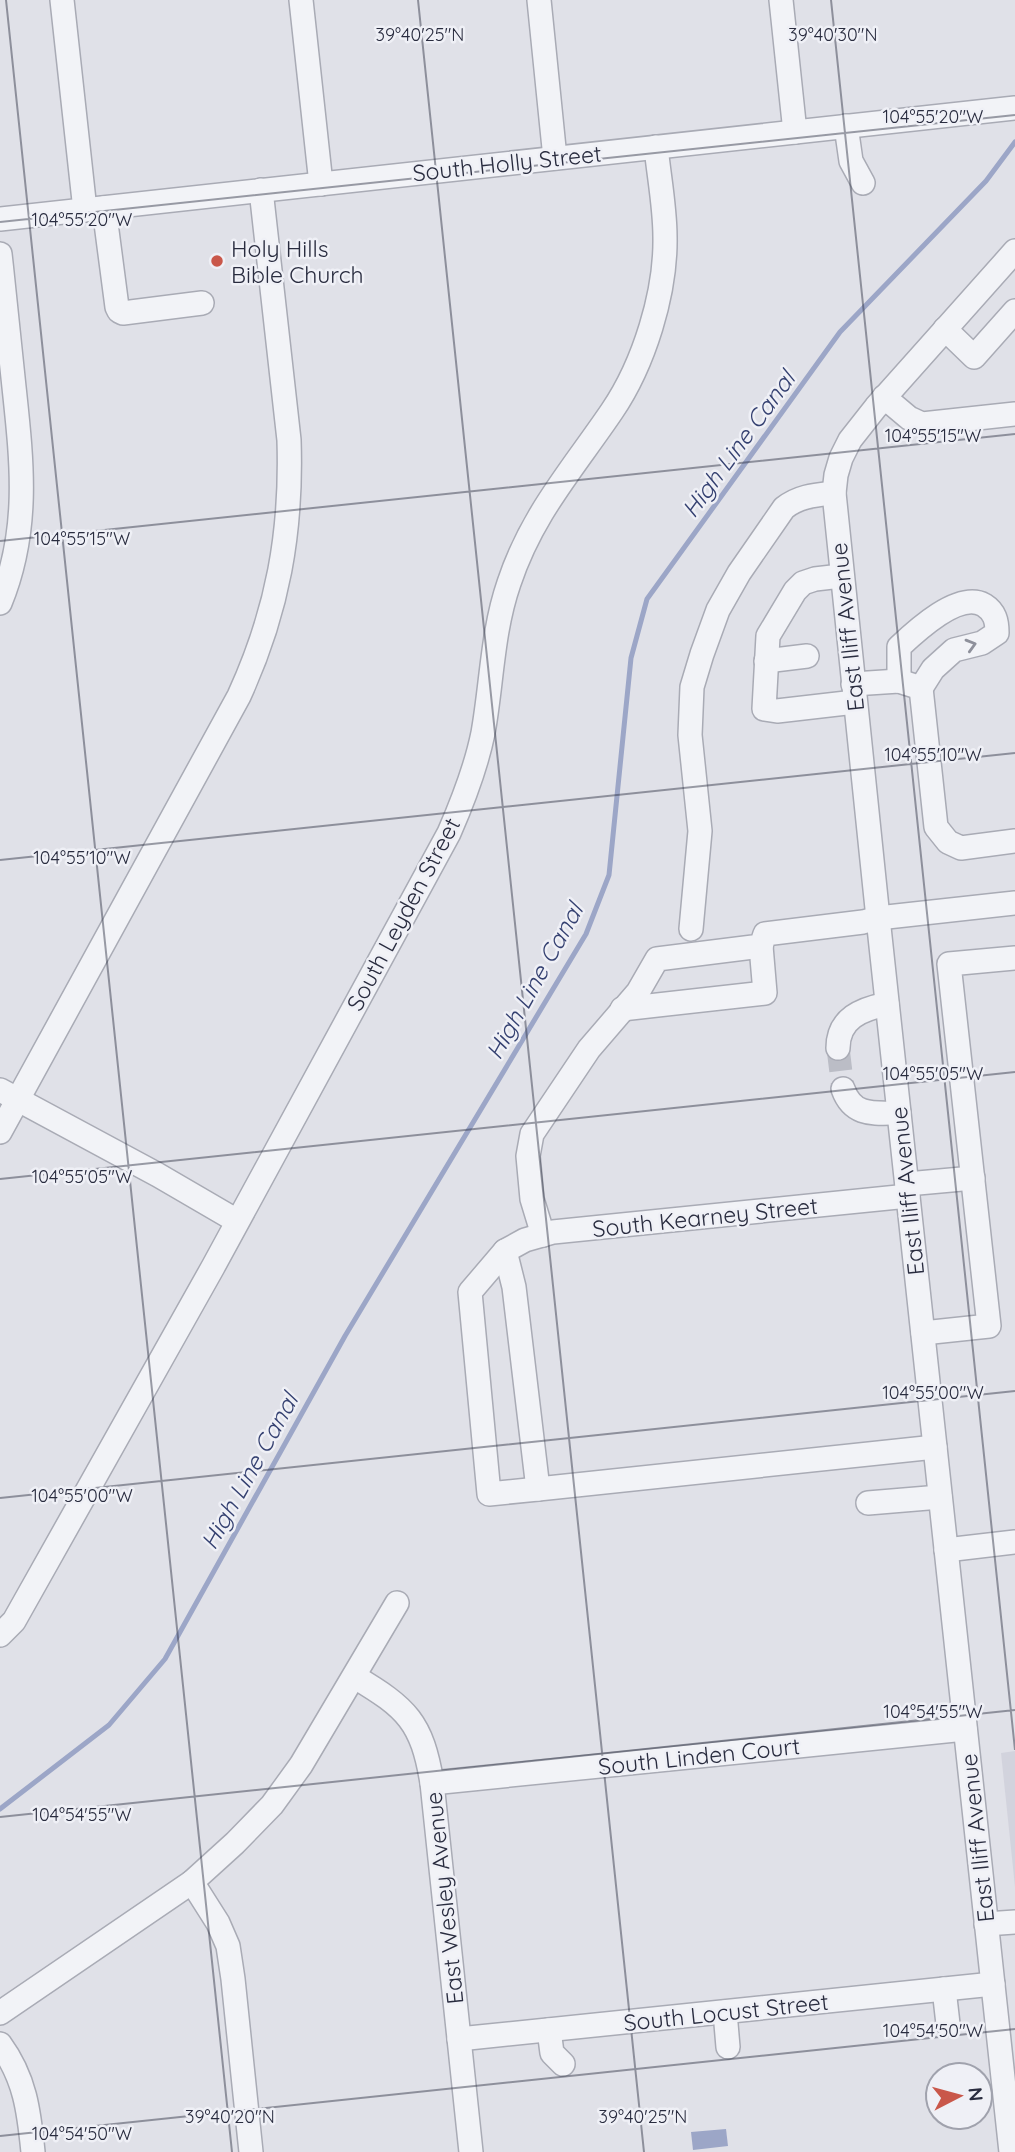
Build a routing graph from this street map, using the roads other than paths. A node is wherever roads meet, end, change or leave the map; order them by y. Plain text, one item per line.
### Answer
1 (62, 0) edge
2 (301, 0) edge
3 (539, 0) edge
4 (781, 0) edge
5 (1015, 108) edge
6 (846, 127) junction
7 (795, 132) junction
8 (656, 147) junction
9 (555, 158) junction
10 (863, 183) dead end
11 (321, 184) junction
12 (261, 190) junction
13 (94, 209) junction
14 (0, 219) edge
15 (1015, 251) edge
16 (0, 254) edge
17 (202, 303) dead end
18 (1015, 312) edge
19 (945, 329) junction
20 (884, 397) junction
21 (1015, 414) edge
22 (834, 493) junction
23 (841, 576) junction
24 (0, 603) edge
25 (807, 656) dead end
26 (766, 662) junction
27 (899, 681) junction
28 (921, 688) junction
29 (854, 693) junction
30 (1015, 841) edge
31 (1015, 903) edge
32 (878, 918) junction
33 (691, 929) dead end
34 (761, 946) junction
35 (1015, 958) edge
36 (887, 1004) junction
37 (622, 1009) junction
38 (838, 1048) tunnel mouth
39 (843, 1089) tunnel mouth
40 (9, 1094) edge
41 (899, 1113) junction
42 (0, 1132) edge
43 (973, 1178) junction
44 (908, 1190) junction
45 (237, 1221) junction
46 (543, 1235) junction
47 (505, 1251) junction
48 (923, 1333) junction
49 (935, 1447) junction
50 (538, 1489) junction
51 (940, 1497) junction
52 (869, 1503) dead end
53 (1015, 1542) edge
54 (946, 1550) junction
55 (397, 1603) dead end
56 (0, 1635) edge
57 (355, 1677) junction
58 (965, 1729) junction
59 (432, 1783) junction
60 (192, 1882) junction
61 (1015, 1922) edge
62 (986, 1924) junction
63 (993, 1984) junction
64 (944, 1989) junction
65 (725, 2012) junction
66 (0, 2013) edge
67 (948, 2024) dead end
68 (549, 2030) junction
69 (459, 2039) junction
70 (0, 2044) edge
71 (729, 2047) dead end
72 (563, 2064) dead end
73 (33, 2152) edge
74 (251, 2152) edge
75 (471, 2152) edge
76 (1011, 2152) edge

1 - 13 street
2 - 11 street
3 - 9 street
4 - 7 street
5 - 6 street, South Holly Street
6 - 7 street, South Holly Street
6 - 10 street
7 - 8 street, South Holly Street
8 - 9 street, South Holly Street
8 - 45 street, South Leyden Street
9 - 11 street, South Holly Street
11 - 12 street, South Holly Street
12 - 13 street, South Holly Street
12 - 40 street
13 - 14 street, South Holly Street
13 - 17 street
15 - 19 street, East Iliff Avenue
16 - 24 street
18 - 19 street
19 - 20 street, East Iliff Avenue
20 - 21 street
20 - 22 street, East Iliff Avenue
22 - 23 street, East Iliff Avenue
22 - 33 street
23 - 26 street
23 - 29 street, East Iliff Avenue
25 - 26 street
26 - 29 street
27 - 28 street
28 -> 27 street
27 - 29 street
28 - 30 street
29 - 32 street, East Iliff Avenue
31 - 32 street
32 - 34 street
32 - 36 street, East Iliff Avenue
34 - 37 street
34 - 37 street
35 - 43 street
36 - 38 street
36 - 41 street, East Iliff Avenue
37 - 46 street
39 - 41 street
40 - 42 street
40 - 45 street
41 - 44 street, East Iliff Avenue
43 - 44 street, South Kearney Street
43 - 48 street
44 - 46 street, South Kearney Street
44 - 48 street, East Iliff Avenue
45 - 56 street, South Leyden Street
46 - 47 street, South Kearney Street
47 - 50 street
47 - 50 street
48 - 49 street, East Iliff Avenue
49 - 50 street
49 - 51 street, East Iliff Avenue
51 - 52 street
51 - 54 street, East Iliff Avenue
53 - 54 street
54 - 58 street, East Iliff Avenue
55 - 57 street
57 - 59 street, East Wesley Avenue
57 - 60 street
58 - 59 street, South Linden Court
58 - 62 street, East Iliff Avenue
59 - 69 street, East Wesley Avenue
60 - 66 street
60 - 74 street
61 - 62 street
62 - 63 street, East Iliff Avenue
63 - 64 street, South Locust Street
63 - 76 street, East Iliff Avenue
64 - 65 street, South Locust Street
64 - 67 street
65 - 68 street, South Locust Street
65 - 71 street
68 - 69 street, South Locust Street
68 - 72 street
69 - 75 street, East Wesley Avenue
70 - 73 street

